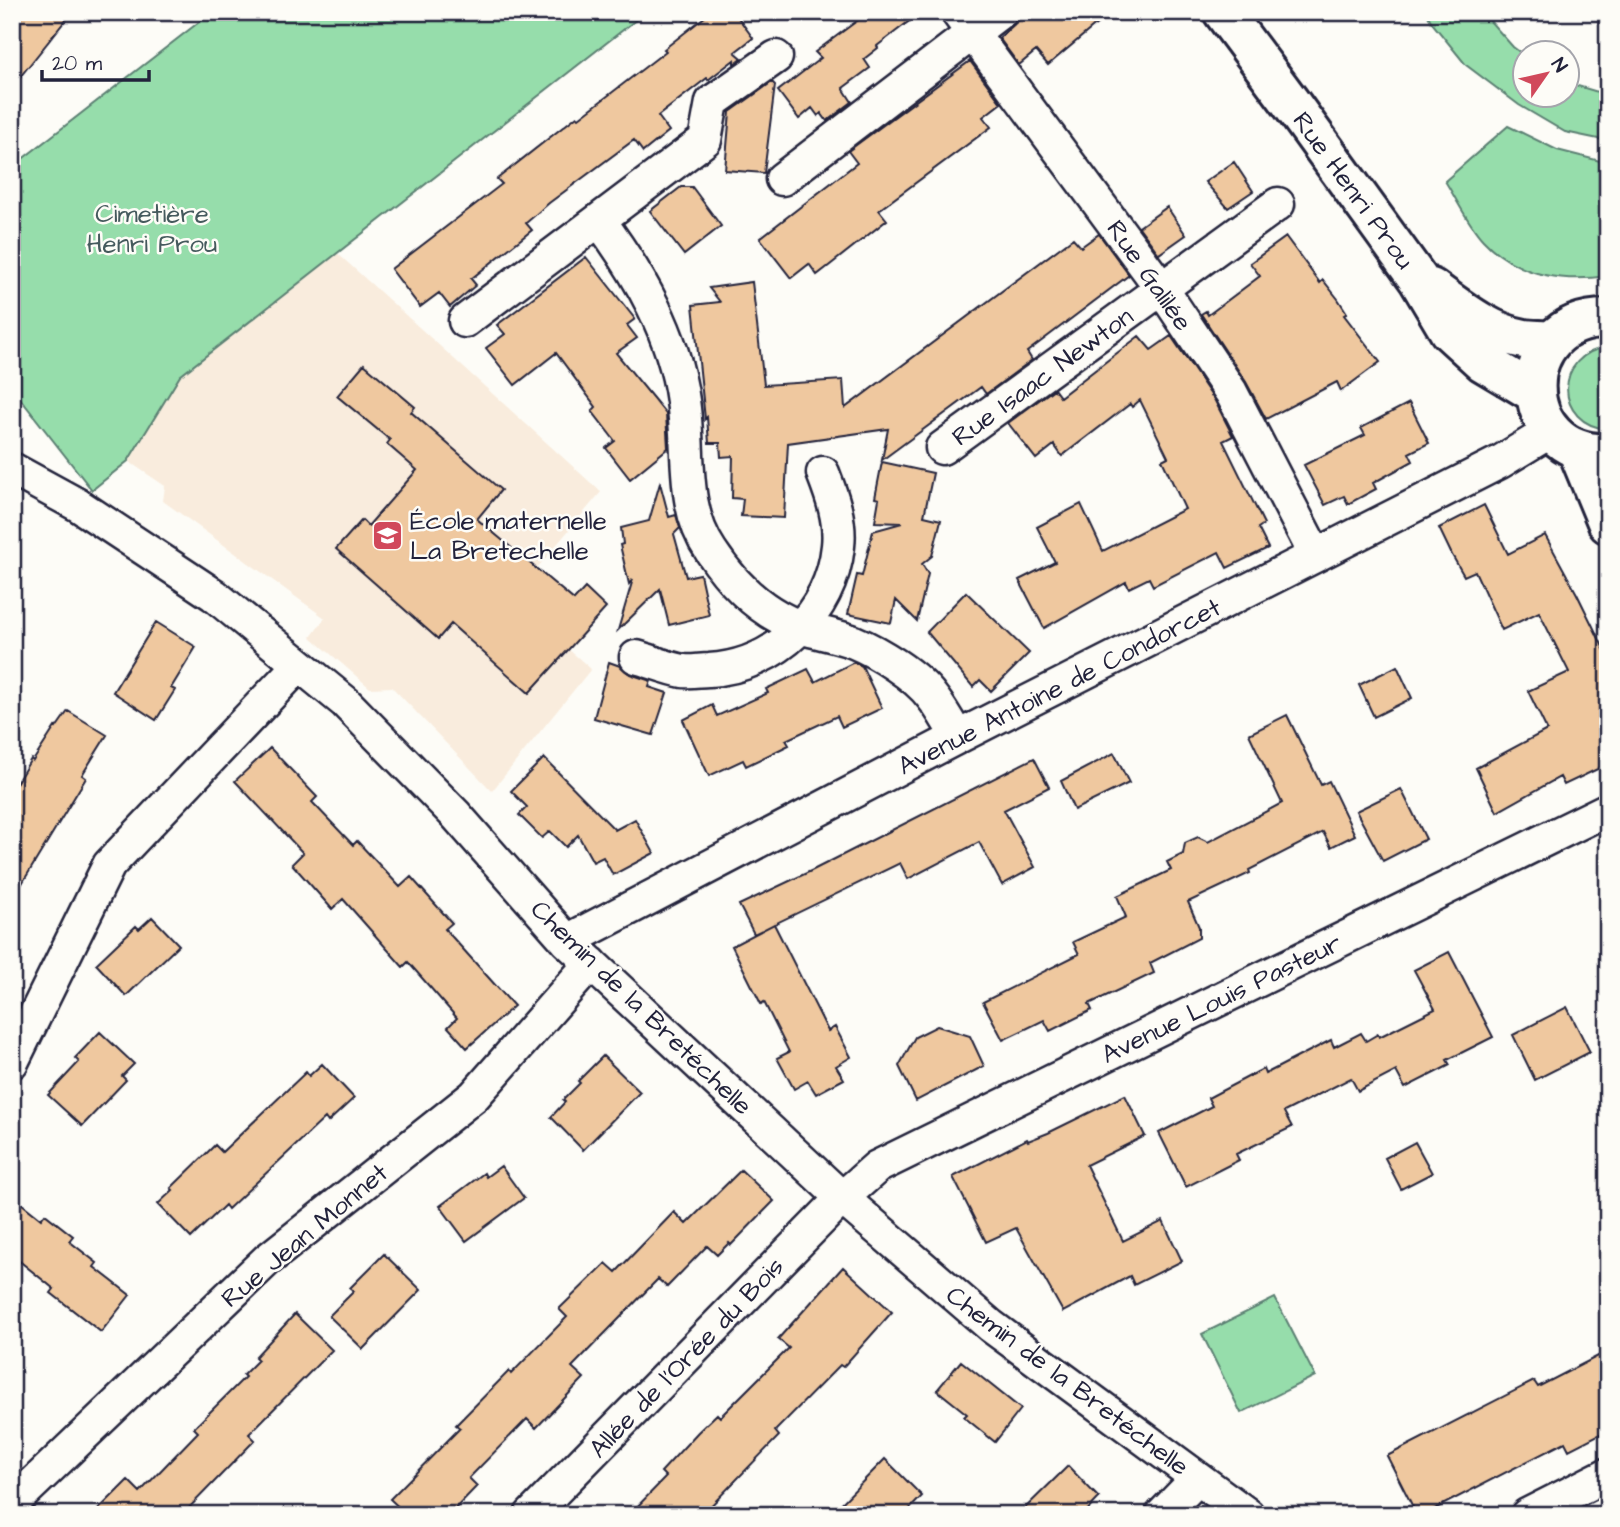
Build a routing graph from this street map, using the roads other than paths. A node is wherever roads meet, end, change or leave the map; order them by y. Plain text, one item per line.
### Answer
1 (1000, 12) edge
2 (1223, 12) edge
3 (1233, 12) edge
4 (965, 23) edge
5 (776, 57) dead end
6 (1290, 102) junction
7 (782, 179) dead end
8 (1278, 204) dead end
9 (599, 220) junction
10 (1418, 279) junction
11 (1162, 289) junction
12 (1608, 319) edge
13 (465, 321) dead end
14 (1552, 341) junction
15 (1535, 393) junction
16 (1579, 444) edge
17 (942, 448) dead end
18 (12, 469) edge
19 (823, 473) dead end
20 (1608, 524) edge
21 (1315, 554) junction
22 (803, 628) junction
23 (636, 657) dead end
24 (299, 665) junction
25 (958, 737) junction
26 (1608, 809) edge
27 (567, 941) junction
28 (591, 963) junction
29 (12, 1062) edge
30 (842, 1198) junction
31 (1608, 1474) edge
32 (1197, 1479) junction
33 (12, 1504) edge
34 (531, 1515) edge
35 (1162, 1515) edge
36 (1248, 1515) edge
37 (1527, 1515) edge

1 - 4 street
2 - 6 street, Rue Henri Prou
3 - 6 street, Rue Henri Prou
4 - 7 street
4 - 11 street, Rue Galilée
5 - 9 street
6 - 10 street, Rue Henri Prou
8 - 11 street, Rue Isaac Newton
9 - 13 street
9 - 22 street
10 - 14 street, Rue Henri Prou
10 - 15 street, Rue Henri Prou
11 - 17 street, Rue Isaac Newton
11 - 21 street, Rue Galilée
12 - 14 street
14 - 15 street
15 - 16 street
16 - 20 street
16 - 21 street, Avenue Antoine de Condorcet
18 - 24 street, Chemin de la Bretéchelle
19 - 22 street
21 - 25 street, Avenue Antoine de Condorcet
22 - 23 street
22 - 25 street
24 - 27 street, Chemin de la Bretéchelle
24 - 29 street
25 - 27 street, Avenue Antoine de Condorcet
26 - 30 street, Avenue Louis Pasteur
27 - 28 street, Chemin de la Bretéchelle
28 - 30 street, Chemin de la Bretéchelle
28 - 33 street, Rue Jean Monnet
30 - 32 street, Chemin de la Bretéchelle
30 - 34 street, Allée de l'Orée du Bois
31 - 37 street
32 - 35 street
32 - 36 street, Chemin de la Bretéchelle

